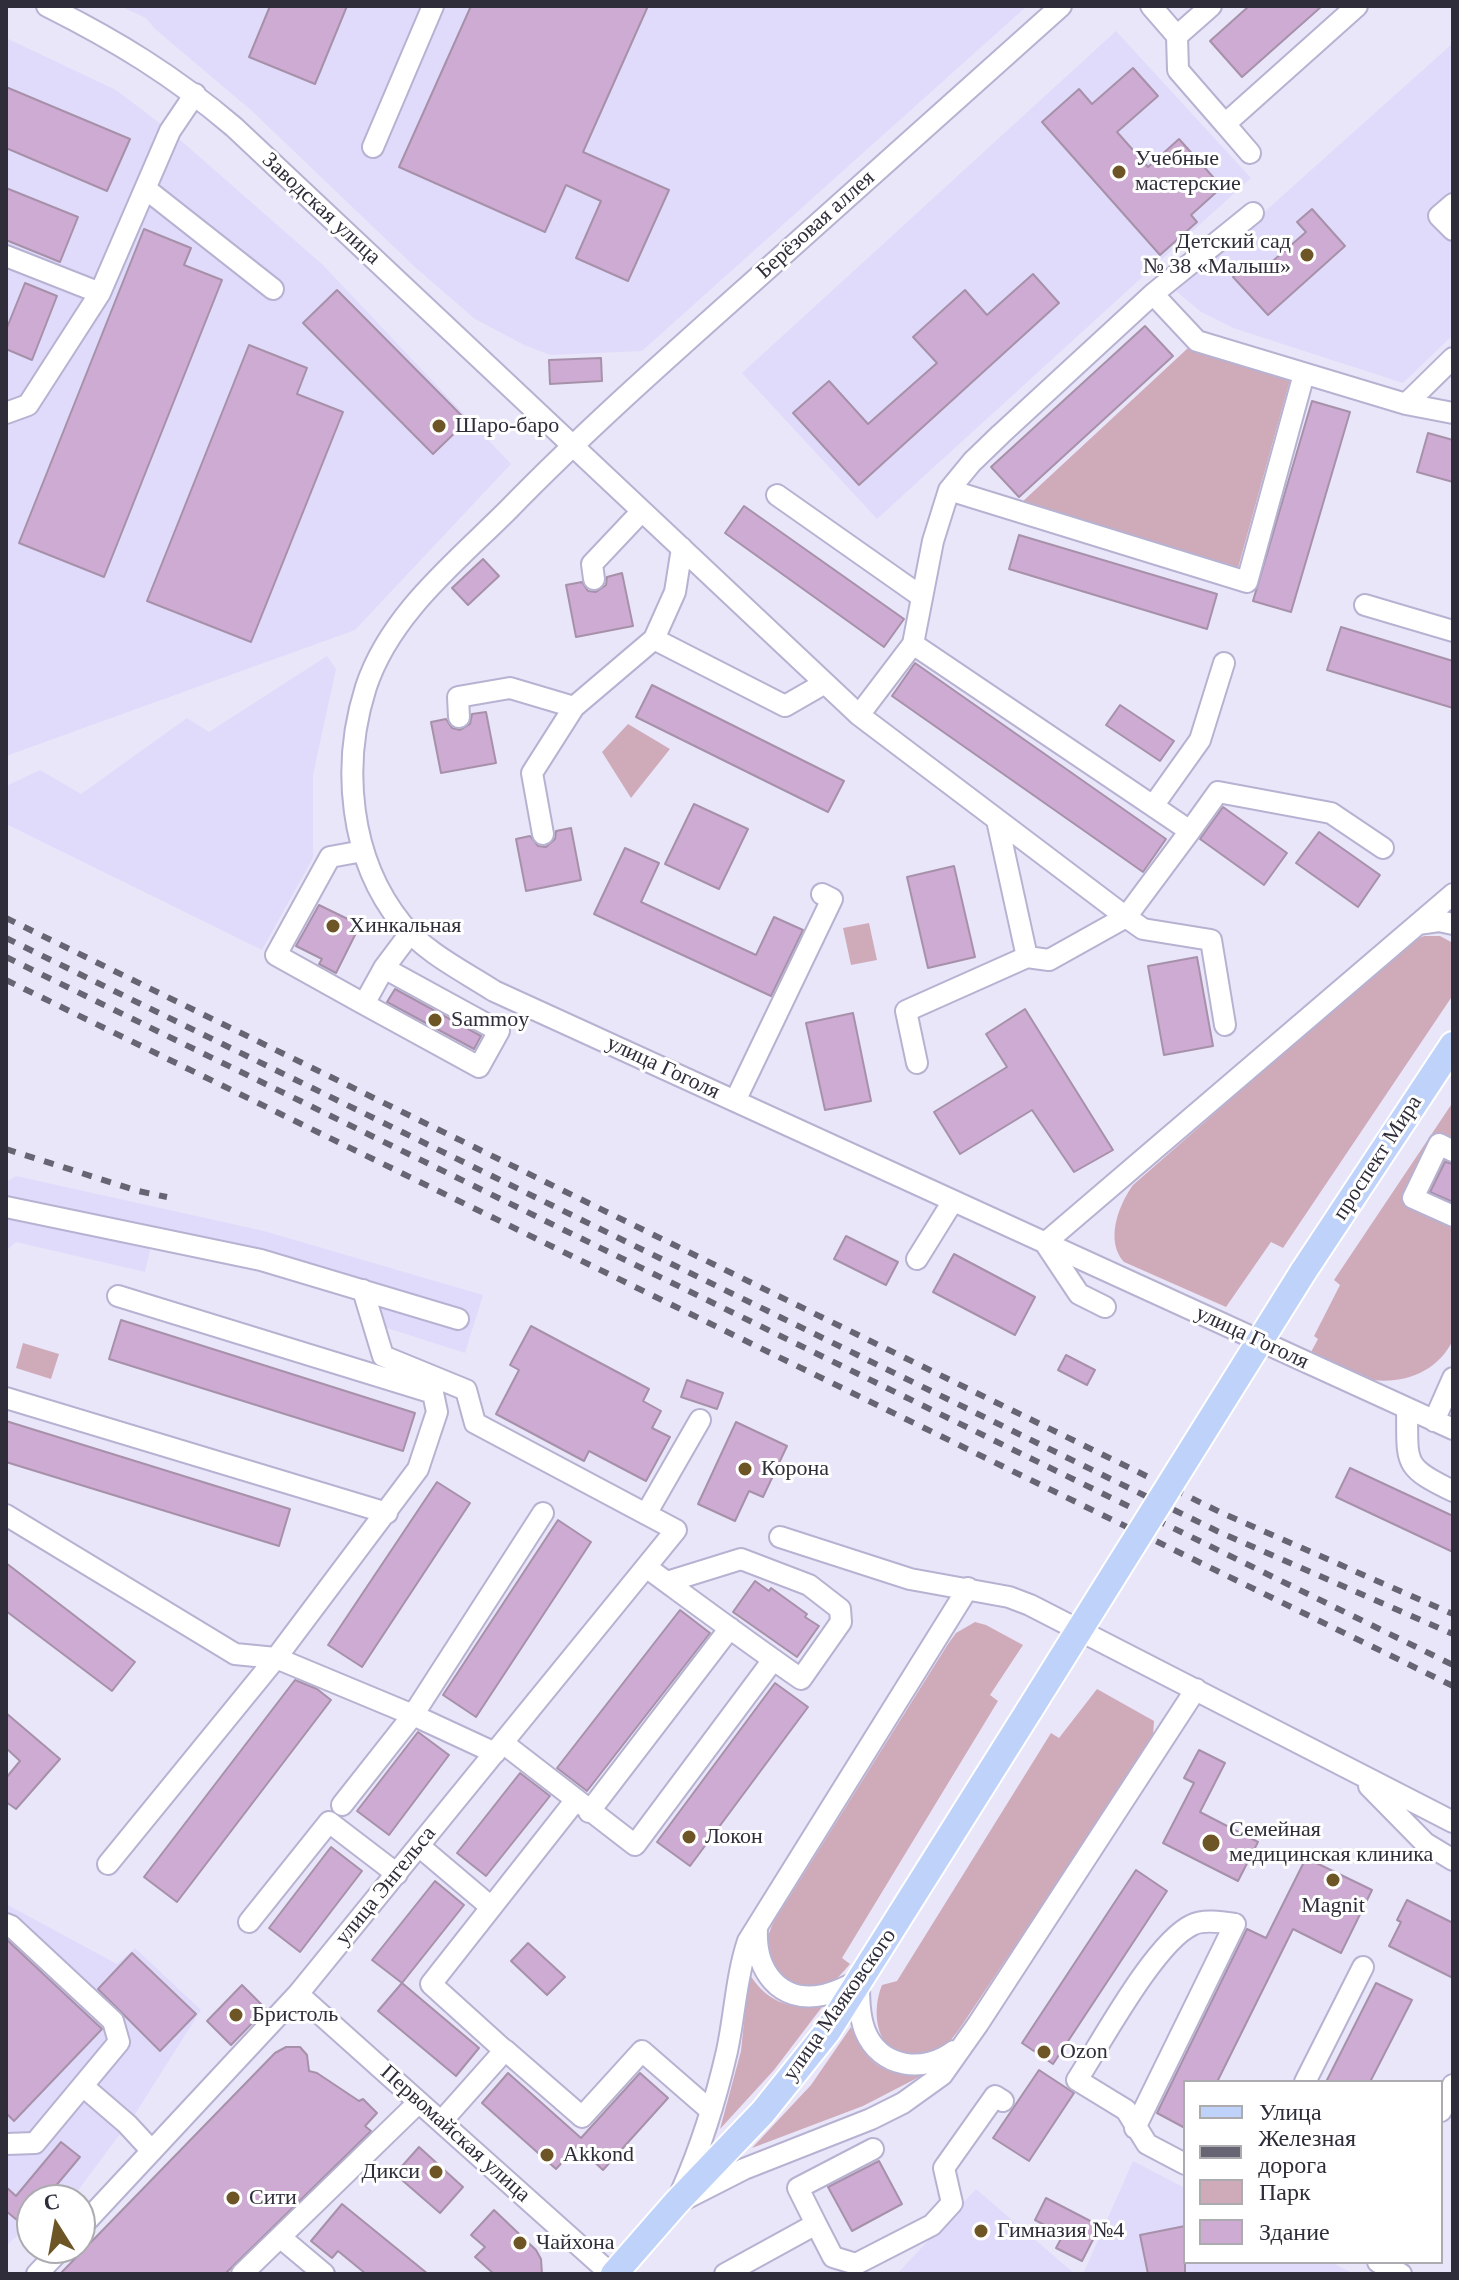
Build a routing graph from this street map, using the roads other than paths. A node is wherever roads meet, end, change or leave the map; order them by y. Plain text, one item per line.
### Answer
1 (47, 6) edge
2 (433, 6) edge
3 (1061, 6) edge
4 (1151, 6) edge
5 (1211, 6) edge
6 (1357, 6) edge
7 (1177, 36) junction
8 (195, 94) junction
9 (1225, 124) junction
10 (373, 147) dead end
11 (1250, 153) dead end
12 (146, 189) junction
13 (1453, 204) edge
14 (1253, 213) dead end
15 (1453, 230) edge
16 (6, 256) edge
17 (273, 289) dead end
18 (100, 293) junction
19 (1153, 294) junction
20 (1453, 358) edge
21 (1304, 374) junction
22 (1406, 404) junction
23 (6, 413) edge
24 (1453, 413) edge
25 (572, 445) junction
26 (949, 490) junction
27 (777, 495) dead end
28 (642, 511) junction
29 (682, 548) junction
30 (594, 579) dead end
31 (922, 597) junction
32 (1365, 605) dead end
33 (1453, 631) edge
34 (654, 639) junction
35 (913, 644) junction
36 (1224, 663) dead end
37 (825, 683) junction
38 (574, 707) junction
39 (859, 715) junction
40 (459, 717) dead end
41 (1153, 806) junction
42 (997, 820) junction
43 (1190, 831) junction
44 (543, 834) dead end
45 (1383, 848) dead end
46 (363, 851) junction
47 (822, 894) dead end
48 (1453, 894) edge
49 (1126, 917) junction
50 (1418, 924) junction
51 (1453, 924) edge
52 (411, 932) junction
53 (1027, 957) junction
54 (384, 968) junction
55 (364, 1004) junction
56 (1225, 1025) dead end
57 (1453, 1045) edge
58 (917, 1063) dead end
59 (735, 1101) junction
60 (1453, 1151) edge
61 (953, 1201) junction
62 (6, 1207) edge
63 (1453, 1216) edge
64 (1045, 1243) junction
65 (917, 1259) dead end
66 (363, 1290) junction
67 (118, 1296) dead end
68 (1105, 1307) dead end
69 (458, 1319) dead end
70 (1453, 1378) edge
71 (6, 1398) edge
72 (1407, 1408) junction
73 (700, 1420) dead end
74 (1444, 1425) edge
75 (1453, 1491) edge
76 (387, 1513) junction
77 (543, 1513) dead end
78 (646, 1514) junction
79 (6, 1515) edge
80 (780, 1537) dead end
81 (646, 1567) junction
82 (667, 1582) junction
83 (968, 1588) junction
84 (730, 1628) junction
85 (276, 1658) junction
86 (773, 1660) junction
87 (1196, 1689) junction
88 (1030, 1709) joint
89 (413, 1715) junction
90 (499, 1748) junction
91 (1355, 1772) junction
92 (342, 1805) dead end
93 (582, 1806) junction
94 (1453, 1822) edge
95 (419, 1846) junction
96 (1453, 1860) edge
97 (108, 1864) dead end
98 (397, 1874) junction
99 (491, 1907) junction
100 (249, 1922) dead end
101 (6, 1924) edge
102 (758, 1925) junction
103 (1363, 1967) dead end
104 (859, 1981) junction
105 (298, 1994) junction
106 (961, 2047) junction
107 (505, 2051) junction
108 (1306, 2080) edge
109 (1453, 2085) edge
110 (84, 2087) junction
111 (1003, 2101) dead end
112 (419, 2102) junction
113 (1443, 2107) edge
114 (711, 2111) junction
115 (441, 2122) junction
116 (1135, 2128) junction
117 (6, 2144) edge
118 (873, 2149) dead end
119 (152, 2151) junction
120 (1183, 2163) edge
121 (676, 2203) junction
122 (96, 2211) edge
123 (816, 2224) junction
124 (280, 2237) junction
125 (1382, 2264) edge
126 (242, 2274) edge
127 (324, 2274) edge
128 (613, 2274) edge
129 (725, 2274) edge
130 (1401, 2274) edge

1 - 8 street, Заводская улица
2 - 10 street
3 - 25 street, Берёзовая аллея
4 - 7 street
5 - 7 street
6 - 9 street
7 - 9 street
8 - 12 street
8 - 25 street, Заводская улица
9 - 11 street
12 - 17 street
12 - 18 street
13 - 15 street
14 - 19 street
16 - 18 street
18 - 23 street
19 - 21 street
19 - 26 street
20 - 22 street
21 - 22 street
21 - 26 street
22 - 24 street
25 - 28 street, Заводская улица
25 - 46 street, улица Гоголя
26 - 31 street
27 - 31 street
28 - 29 street, Заводская улица
28 - 30 street
29 - 34 street
29 - 37 street, Заводская улица
31 - 35 street
32 - 33 street
34 - 37 street
34 - 38 street
35 - 39 street
35 - 41 street
36 - 41 street
37 - 39 street, Заводская улица
38 - 40 street
38 - 44 street
39 - 42 street, Заводская улица
41 - 43 street
42 - 49 street, Заводская улица
42 - 53 street
43 - 45 street
43 - 49 street
46 - 52 street, улица Гоголя
46 - 55 street
47 - 59 street
48 - 50 street
49 - 53 street
49 - 56 street, Заводская улица
50 - 51 street
50 - 64 street
52 - 54 street
52 - 59 street, улица Гоголя
53 - 58 street
54 - 55 street
54 - 55 street
57 - 88 main road, проспект Мира, bridge
59 - 61 street, улица Гоголя
60 - 63 street
61 - 64 street, улица Гоголя
61 - 65 street
62 - 66 street
64 - 68 street
64 - 72 street, улица Гоголя
66 - 69 street
66 - 78 street
67 - 76 street
70 - 74 street
71 - 76 street
72 - 74 street, улица Гоголя
72 - 75 street
73 - 78 street
76 - 85 street
77 - 89 street
78 - 81 street, улица Энгельса
79 - 85 street
80 - 83 street
81 - 82 street
81 - 90 street, улица Энгельса
82 - 84 street
82 - 86 street
83 - 87 street
83 - 102 street
84 - 86 street
84 - 93 street
85 - 89 street
85 - 97 street
86 - 93 street
87 - 91 street
87 - 106 street
88 - 104 main road, улица Маяковского
89 - 90 street
89 - 92 street
90 - 93 street
90 - 95 street, улица Энгельса
91 - 94 street
91 - 96 street
93 - 99 street
95 - 98 street, улица Энгельса
95 - 99 street
98 - 100 street
98 - 105 street, улица Энгельса
99 - 107 street
101 - 110 street
102 - 104 street
102 - 114 street
103 - 108 street
104 - 106 street
104 - 121 main road, улица Маяковского
105 - 112 street, Первомайская улица
105 - 119 street, улица Энгельса
106 - 121 street
107 - 114 street
107 - 115 street
109 - 113 street
110 - 117 street
110 - 119 street
111 - 123 street
112 - 115 street, Первомайская улица
112 - 124 street
114 - 121 street
115 - 128 street, Первомайская улица
116 - 116 street
116 - 120 street
118 - 123 street
119 - 122 street, улица Энгельса
121 - 128 main road, улица Маяковского
123 - 129 street
124 - 126 street
124 - 127 street
125 - 130 street

